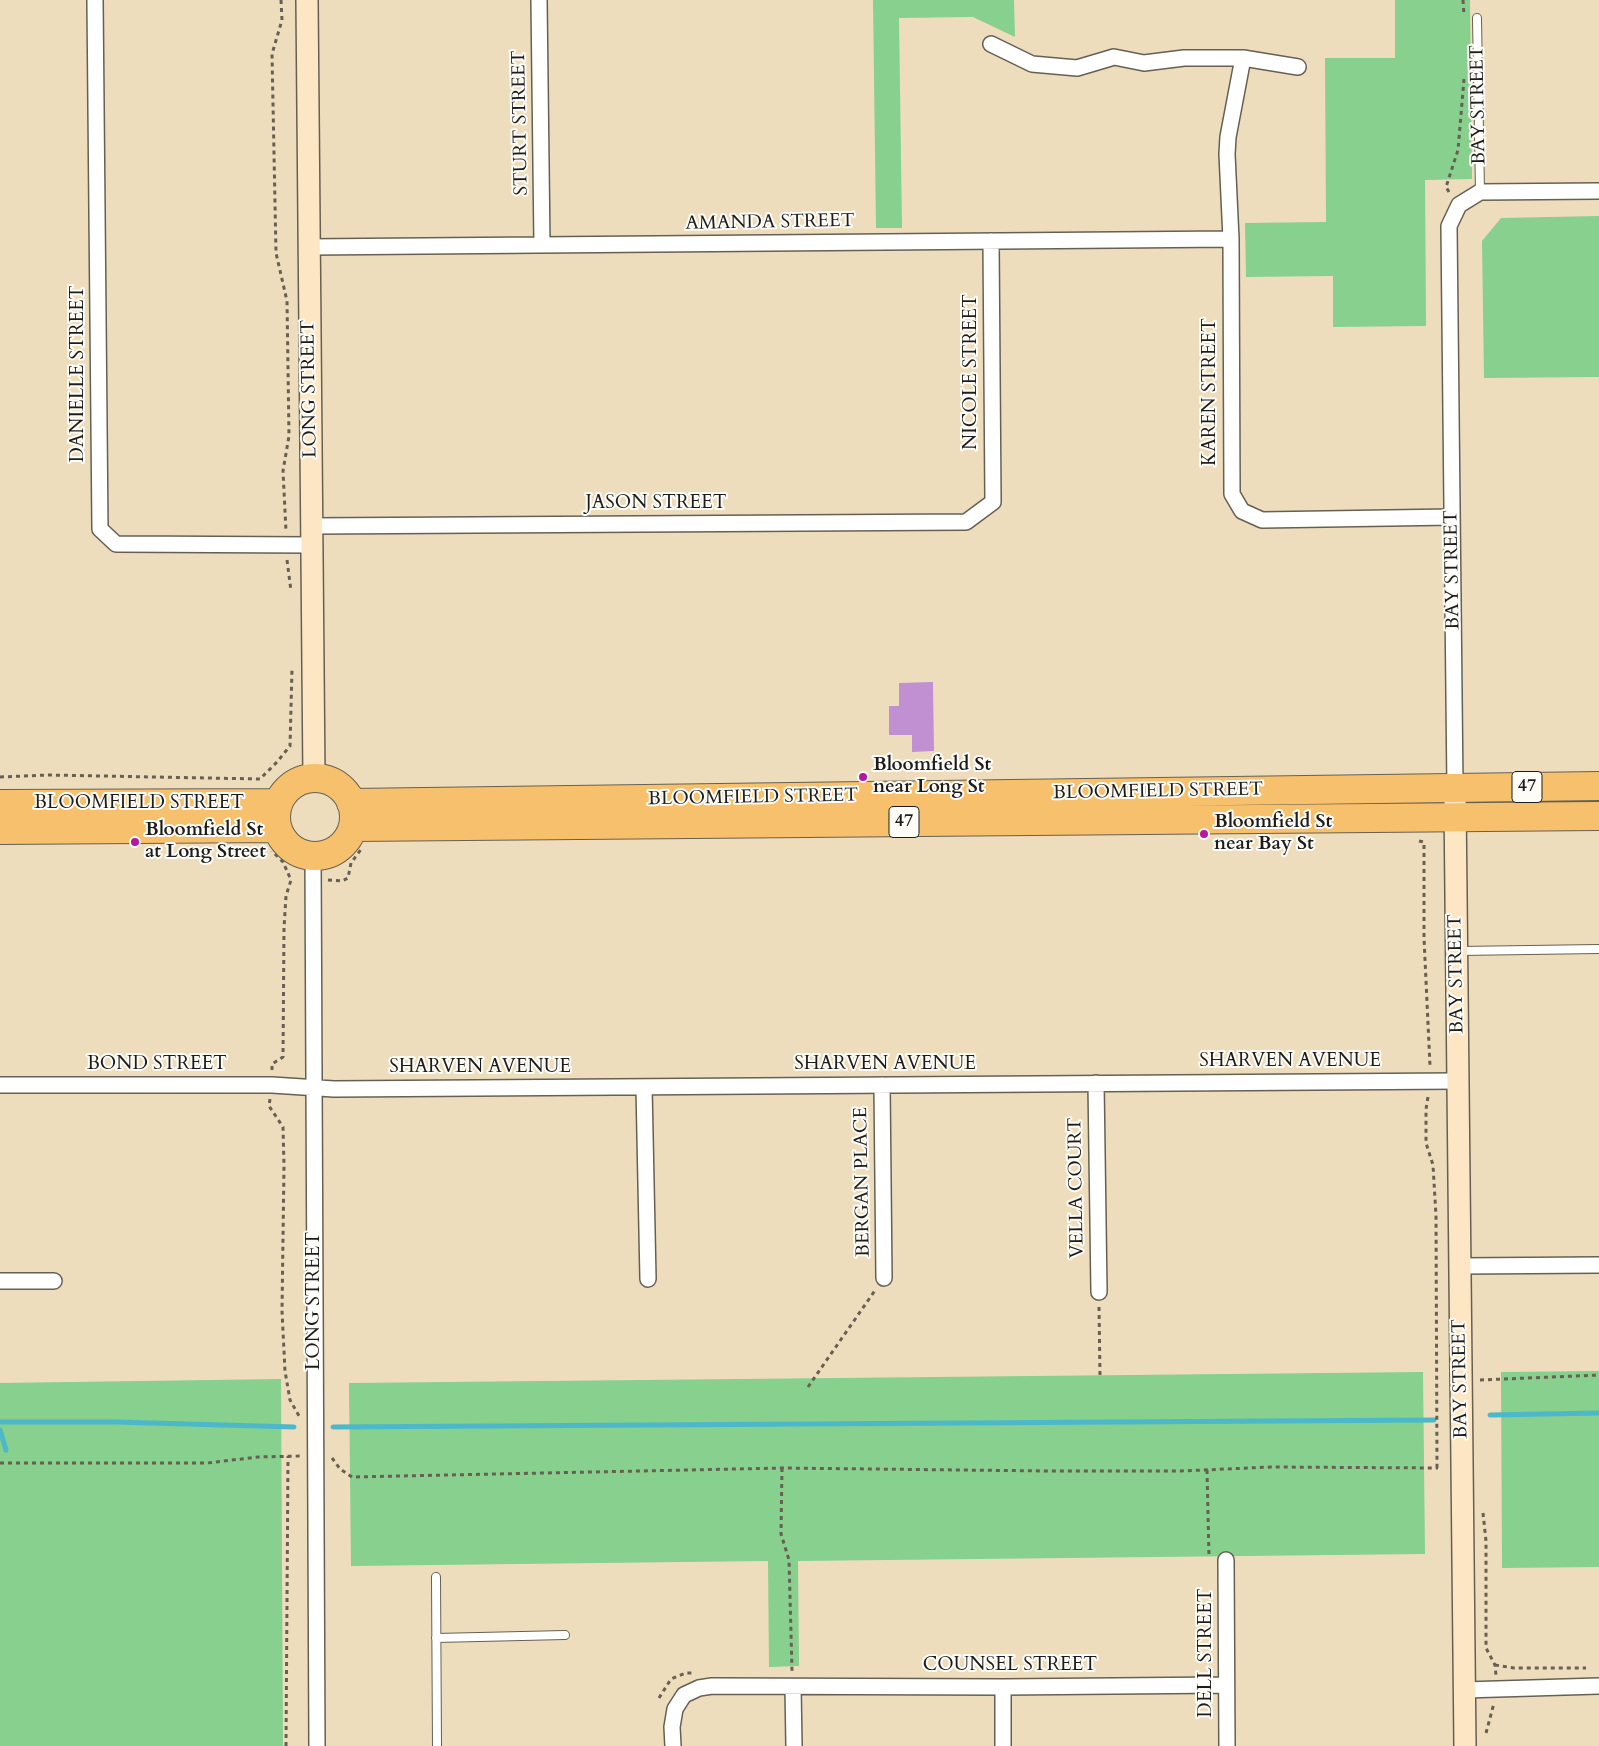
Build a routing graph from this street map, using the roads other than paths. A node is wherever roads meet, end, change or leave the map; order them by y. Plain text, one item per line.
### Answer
1 (95, 0) edge
2 (307, 0) edge
3 (540, 0) edge
4 (1477, 18) dead end
5 (991, 44) dead end
6 (1243, 58) junction
7 (1298, 67) dead end
8 (1480, 192) junction
9 (1599, 192) edge
10 (1231, 239) junction
11 (991, 241) junction
12 (542, 245) junction
13 (309, 247) junction
14 (993, 502) joint
15 (1452, 516) junction
16 (312, 535) junction
17 (314, 778) junction
18 (1599, 786) edge
19 (1455, 788) junction
20 (0, 804) edge
21 (352, 815) junction
22 (1599, 816) edge
23 (1455, 817) junction
24 (275, 827) junction
25 (0, 830) edge
26 (313, 856) junction
27 (1599, 950) edge
28 (1456, 951) junction
29 (1458, 1080) junction
30 (1096, 1084) junction
31 (0, 1085) edge
32 (882, 1085) junction
33 (313, 1086) junction
34 (644, 1087) junction
35 (1599, 1265) edge
36 (1460, 1266) junction
37 (884, 1278) road end
38 (648, 1279) dead end
39 (0, 1281) edge
40 (54, 1281) dead end
41 (1099, 1292) road end
42 (1226, 1560) road end
43 (436, 1577) dead end
44 (565, 1635) dead end
45 (436, 1638) junction
46 (1226, 1685) junction
47 (1599, 1686) edge
48 (793, 1687) junction
49 (1003, 1687) junction
50 (1464, 1690) junction
51 (317, 1746) edge
52 (437, 1746) edge
53 (673, 1746) edge
54 (794, 1746) edge
55 (1003, 1746) edge
56 (1227, 1746) edge
57 (1465, 1746) edge

1 - 16 street, DANIELLE STREET
2 - 13 street, LONG STREET
3 - 12 street, STURT STREET
4 - 8 lane, BAY STREET
5 - 6 street
6 - 7 street
6 - 10 street, KAREN STREET
8 - 9 street
8 - 15 street, BAY STREET
10 - 11 street, AMANDA STREET
10 - 15 street, KAREN STREET
11 - 12 street, AMANDA STREET
11 - 14 street, NICOLE STREET
12 - 13 street, AMANDA STREET
13 - 16 street, LONG STREET
14 - 16 street, JASON STREET
15 - 19 street, BAY STREET
16 - 17 street, LONG STREET
17 - 21 highway
17 - 24 highway
18 - 19 highway, 47
19 - 21 highway, BLOOMFIELD STREET / 47
19 - 23 street, BAY STREET
20 - 24 highway, BLOOMFIELD STREET
21 - 23 highway, BLOOMFIELD STREET / 47
21 - 26 highway
22 - 23 highway, 47
23 - 28 street, BAY STREET
24 - 25 highway, BLOOMFIELD STREET
24 - 26 highway
26 - 33 street, LONG STREET
27 - 28 lane
28 - 29 street, BAY STREET
29 - 30 street, SHARVEN AVENUE
29 - 36 street, BAY STREET
30 - 32 street, SHARVEN AVENUE
30 - 41 street, VELLA COURT
31 - 33 street, BOND STREET
32 - 34 street, SHARVEN AVENUE
32 - 37 street, BERGAN PLACE
33 - 34 street, SHARVEN AVENUE
33 - 51 street, LONG STREET
34 - 38 street
35 - 36 street
36 - 50 street, BAY STREET
39 - 40 street
42 - 46 street, DELL STREET
43 - 45 lane
44 - 45 lane
45 - 52 lane
46 - 49 street, COUNSEL STREET
46 - 56 street, DELL STREET
47 - 50 street
48 - 49 street, COUNSEL STREET
48 - 53 street, COUNSEL STREET
48 - 54 street
49 - 55 street
50 - 57 street, BAY STREET

